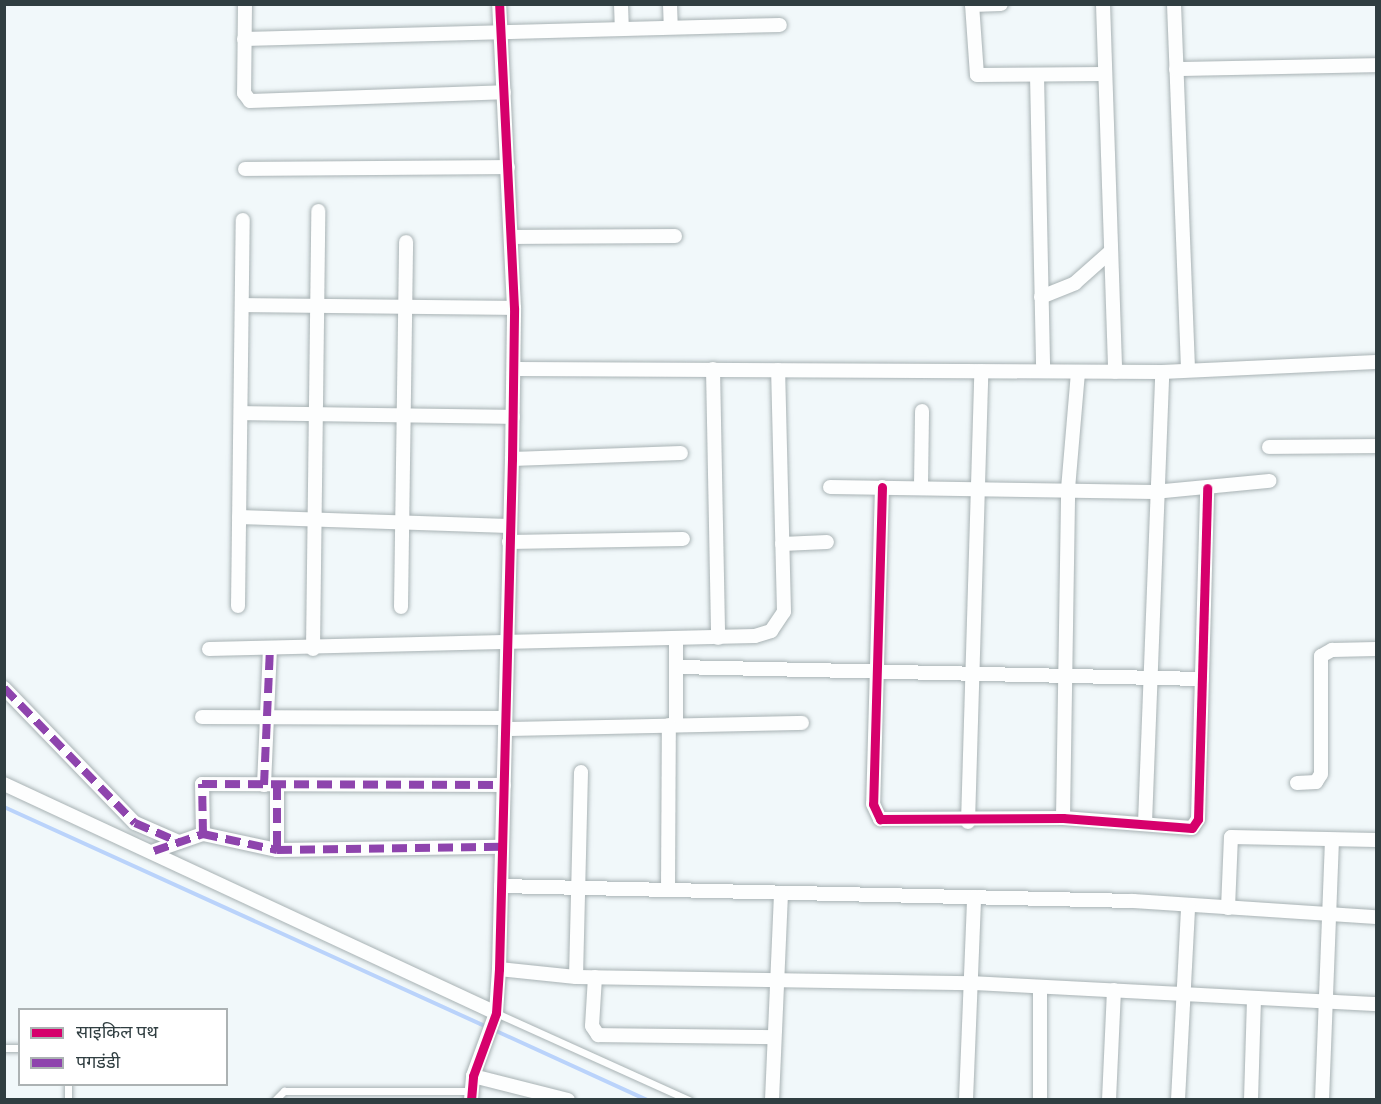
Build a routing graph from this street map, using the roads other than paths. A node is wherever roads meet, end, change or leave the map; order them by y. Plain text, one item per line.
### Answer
1 (245, 4) edge
2 (499, 4) edge
3 (621, 4) edge
4 (670, 4) edge
5 (1000, 4) edge
6 (1103, 4) edge
7 (1174, 4) edge
8 (972, 5) edge
9 (780, 25) dead end
10 (622, 27) junction
11 (671, 27) junction
12 (500, 30) junction
13 (244, 39) junction
14 (1377, 65) edge
15 (1176, 69) junction
16 (1105, 74) junction
17 (1037, 75) junction
18 (504, 92) junction
19 (508, 167) junction
20 (245, 169) dead end
21 (318, 211) dead end
22 (243, 220) dead end
23 (675, 236) dead end
24 (511, 237) junction
25 (406, 242) dead end
26 (1111, 251) junction
27 (1041, 297) junction
28 (243, 305) junction
29 (317, 306) junction
30 (405, 307) junction
31 (514, 308) junction
32 (1377, 362) edge
33 (514, 369) junction
34 (713, 369) junction
35 (778, 370) junction
36 (981, 370) junction
37 (1188, 370) junction
38 (1043, 372) junction
39 (1078, 372) junction
40 (1115, 372) junction
41 (1162, 372) junction
42 (922, 411) dead end
43 (316, 412) junction
44 (241, 413) junction
45 (404, 413) junction
46 (513, 417) junction
47 (1377, 446) edge
48 (1269, 447) dead end
49 (681, 453) dead end
50 (512, 459) junction
51 (1269, 481) dead end
52 (882, 486) junction
53 (921, 486) junction
54 (830, 487) dead end
55 (978, 487) junction
56 (1208, 488) junction
57 (1068, 489) junction
58 (1154, 492) junction
59 (239, 517) junction
60 (314, 521) junction
61 (403, 524) junction
62 (509, 526) junction
63 (683, 539) dead end
64 (509, 542) junction
65 (827, 542) dead end
66 (782, 544) junction
67 (238, 606) dead end
68 (401, 607) dead end
69 (676, 638) junction
70 (718, 638) junction
71 (507, 643) junction
72 (209, 649) dead end
73 (270, 649) junction
74 (313, 649) junction
75 (1377, 649) edge
76 (677, 667) junction
77 (972, 671) junction
78 (878, 672) junction
79 (1066, 674) junction
80 (1153, 677) junction
81 (1202, 679) junction
82 (4, 688) edge
83 (202, 717) dead end
84 (267, 717) junction
85 (505, 723) junction
86 (802, 723) dead end
87 (672, 724) junction
88 (581, 772) dead end
89 (1297, 783) dead end
90 (4, 784) edge
91 (270, 784) junction
92 (504, 785) junction
93 (1063, 818) junction
94 (968, 822) junction
95 (1145, 823) junction
96 (203, 834) junction
97 (1377, 840) edge
98 (1332, 841) junction
99 (179, 842) junction
100 (502, 847) junction
101 (277, 850) junction
102 (154, 851) junction
103 (501, 886) junction
104 (579, 890) junction
105 (668, 890) junction
106 (781, 893) junction
107 (974, 897) junction
108 (1188, 906) junction
109 (1228, 908) junction
110 (1328, 913) junction
111 (1377, 917) edge
112 (499, 969) junction
113 (576, 977) junction
114 (595, 977) junction
115 (777, 980) junction
116 (972, 983) junction
117 (1040, 987) junction
118 (1114, 990) junction
119 (1184, 995) junction
120 (1254, 999) junction
121 (1325, 1002) junction
122 (1377, 1004) edge
123 (496, 1015) junction
124 (774, 1036) junction
125 (473, 1076) junction
126 (471, 1095) edge
127 (275, 1100) edge
128 (568, 1100) edge
129 (689, 1100) edge
130 (772, 1100) edge
131 (966, 1100) edge
132 (1040, 1100) edge
133 (1109, 1100) edge
134 (1178, 1100) edge
135 (1251, 1100) edge
136 (1322, 1100) edge

1 - 13 street
2 - 12 street
3 - 10 street
4 - 11 street
5 - 8 street
6 - 16 street
7 - 15 street
8 - 17 street
9 - 11 street
10 - 11 street
10 - 12 street
12 - 13 street
12 - 18 street
13 - 18 street
14 - 15 street
15 - 37 street
16 - 17 street
16 - 26 street
17 - 27 street
18 - 19 street
19 - 20 street
19 - 24 street
21 - 29 street
22 - 28 street
23 - 24 street
24 - 31 street
25 - 30 street
26 - 27 street
26 - 40 street
27 - 38 street
28 - 29 street
28 - 44 street
29 - 30 street
29 - 43 street
30 - 31 street
30 - 45 street
31 - 33 street
32 - 37 street
33 - 34 street
33 - 46 street
34 - 35 street
34 - 70 street
35 - 36 street
35 - 66 street
36 - 38 street
36 - 55 street
37 - 41 street
38 - 39 street
39 - 40 street
39 - 57 street
40 - 41 street
41 - 58 street
42 - 53 street
43 - 44 street
43 - 45 street
43 - 60 street
44 - 59 street
45 - 46 street
45 - 61 street
46 - 50 street
47 - 48 street
49 - 50 street
50 - 62 street
51 - 56 street
52 - 53 street
52 - 54 street
52 - 78 street
53 - 55 street
55 - 57 street
55 - 77 street
56 - 58 street
56 - 81 street
57 - 58 street
57 - 79 street
58 - 80 street
59 - 60 street
59 - 67 street
60 - 61 street
60 - 74 street
61 - 62 street
61 - 68 street
62 - 64 street
63 - 64 street
64 - 71 street
65 - 66 street
66 - 70 street
69 - 70 street
69 - 71 street
69 - 76 street
71 - 74 street
71 - 85 street
72 - 73 street
73 - 74 street
73 - 84 street
75 - 89 street
76 - 78 street
76 - 87 street
77 - 78 street
77 - 79 street
77 - 94 street
78 - 94 street
79 - 80 street
79 - 93 street
80 - 81 street
80 - 95 street
81 - 95 street
82 - 99 street
83 - 84 street
84 - 85 street
84 - 91 street
85 - 87 street
85 - 92 street
86 - 87 street
87 - 105 street
88 - 104 street
90 - 102 street
91 - 92 street
91 - 96 street
91 - 101 street
92 - 100 street
93 - 94 street
93 - 95 street
96 - 99 street
96 - 101 street
97 - 98 street
98 - 109 street
98 - 110 street
99 - 102 street
100 - 101 street
100 - 103 street
102 - 123 street
103 - 104 street
103 - 112 street
104 - 105 street
104 - 113 street
105 - 106 street
106 - 107 street
106 - 115 street
107 - 108 street
107 - 116 street
108 - 109 street
108 - 119 street
109 - 110 street
110 - 111 street
110 - 121 street
112 - 113 street
112 - 123 street
113 - 114 street
114 - 115 street
114 - 124 street
115 - 116 street
115 - 124 street
116 - 117 street
116 - 131 street
117 - 118 street
117 - 132 street
118 - 119 street
118 - 133 street
119 - 120 street
119 - 134 street
120 - 121 street
120 - 135 street
121 - 122 street
121 - 136 street
123 - 125 street
123 - 129 lane
124 - 130 street
125 - 126 street
125 - 128 street
126 - 127 lane

